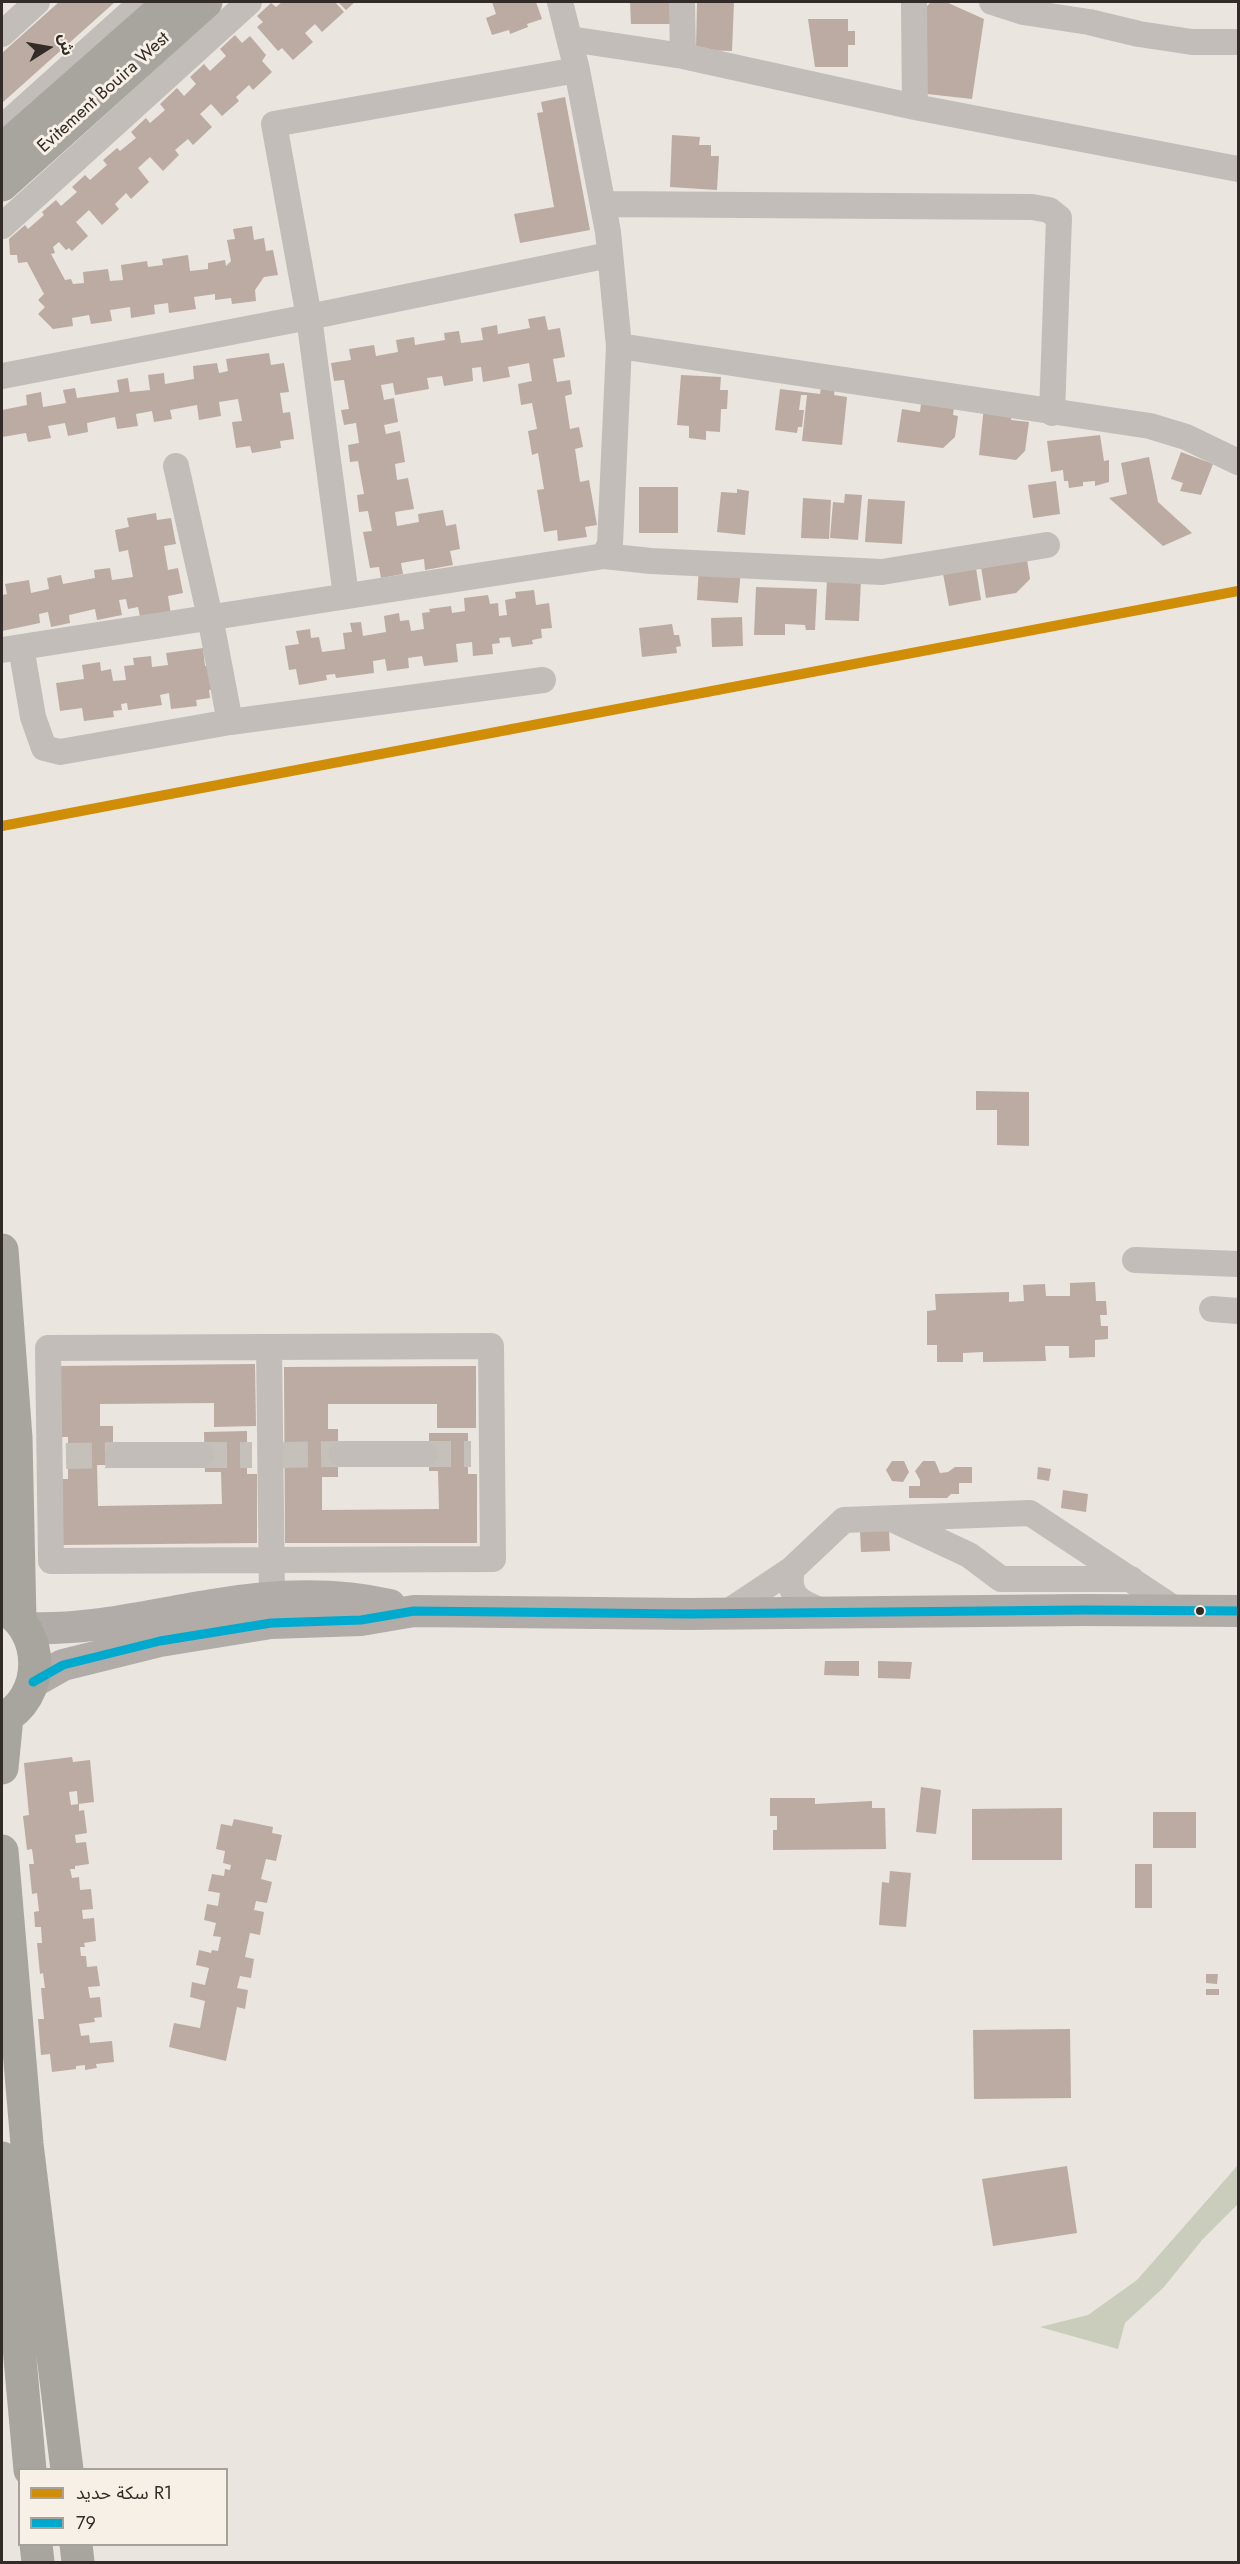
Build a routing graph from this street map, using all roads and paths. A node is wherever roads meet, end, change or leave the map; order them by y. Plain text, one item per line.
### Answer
1 (37, 2) edge
2 (142, 2) edge
3 (170, 2) edge
4 (206, 2) edge
5 (249, 2) edge
6 (560, 2) edge
7 (682, 2) edge
8 (914, 2) edge
9 (992, 2) edge
10 (2, 34) edge
11 (570, 39) junction
12 (1239, 42) edge
13 (683, 56) junction
14 (577, 70) junction
15 (915, 107) junction
16 (2, 128) edge
17 (2, 150) edge
18 (1239, 169) edge
19 (2, 185) edge
20 (603, 204) junction
21 (2, 226) edge
22 (609, 255) junction
23 (309, 317) junction
24 (619, 346) junction
25 (2, 376) edge
26 (1052, 412) junction
27 (1239, 462) edge
28 (176, 466) dead end
29 (1047, 545) dead end
30 (604, 556) junction
31 (346, 596) junction
32 (210, 617) junction
33 (11, 648) edge
34 (543, 680) dead end
35 (230, 722) junction
36 (2, 1250) edge
37 (1135, 1260) dead end
38 (1239, 1264) edge
39 (1212, 1310) dead end
40 (1239, 1311) edge
41 (269, 1347) junction
42 (342, 1454) tunnel mouth
43 (425, 1454) tunnel mouth
44 (118, 1455) tunnel mouth
45 (201, 1455) tunnel mouth
46 (890, 1518) junction
47 (271, 1560) junction
48 (38, 1564) junction
49 (792, 1569) junction
50 (1131, 1578) junction
51 (1239, 1596) edge
52 (272, 1598) junction
53 (1094, 1610) junction
54 (1190, 1610) junction
55 (414, 1611) junction
56 (1239, 1611) edge
57 (825, 1612) junction
58 (726, 1613) junction
59 (16, 1619) edge
60 (33, 1682) junction
61 (4, 1718) edge
62 (2, 1768) edge
63 (2, 1851) edge
64 (2, 2158) edge
65 (6, 2270) edge
66 (30, 2468) edge
67 (67, 2468) edge
68 (36, 2546) edge
69 (76, 2546) edge
70 (38, 2562) edge
71 (78, 2562) edge

1 - 10 street
2 - 16 street
3 - 17 highway, Evitement Bouira West
4 - 19 highway, Evitement Bouira West
5 - 21 street
6 - 11 street
7 - 13 street
8 - 15 street
9 - 12 street
11 - 13 street
11 - 14 street
13 - 15 street
14 - 20 street
14 - 23 street
15 - 18 street
20 - 22 street
20 - 26 street
22 - 23 street
22 - 24 street
23 - 25 street
23 - 31 street
24 - 26 street
24 - 30 street
26 - 27 street
28 - 32 street
29 - 30 street
30 - 31 street
31 - 32 street
32 - 33 street
32 - 35 street
33 - 35 street
34 - 35 street
36 - 48 highway
37 - 38 street
39 - 40 street
41 - 47 street
41 - 47 street
41 - 48 street
42 - 43 street
44 - 45 street
46 - 49 street
46 - 50 street
46 - 50 street
47 - 48 street
47 - 52 street
48 - 59 highway
49 - 57 street
49 - 58 street
50 - 53 street
50 - 54 street
51 - 54 street
52 - 55 main road
52 - 59 main road
53 - 54 main road
53 - 57 main road
54 - 56 main road
55 - 58 main road
55 - 60 main road
57 - 58 main road
59 - 60 highway
60 - 61 highway
61 - 62 highway
63 - 67 highway
64 - 65 highway
65 - 66 highway
68 - 70 highway
69 - 71 highway

